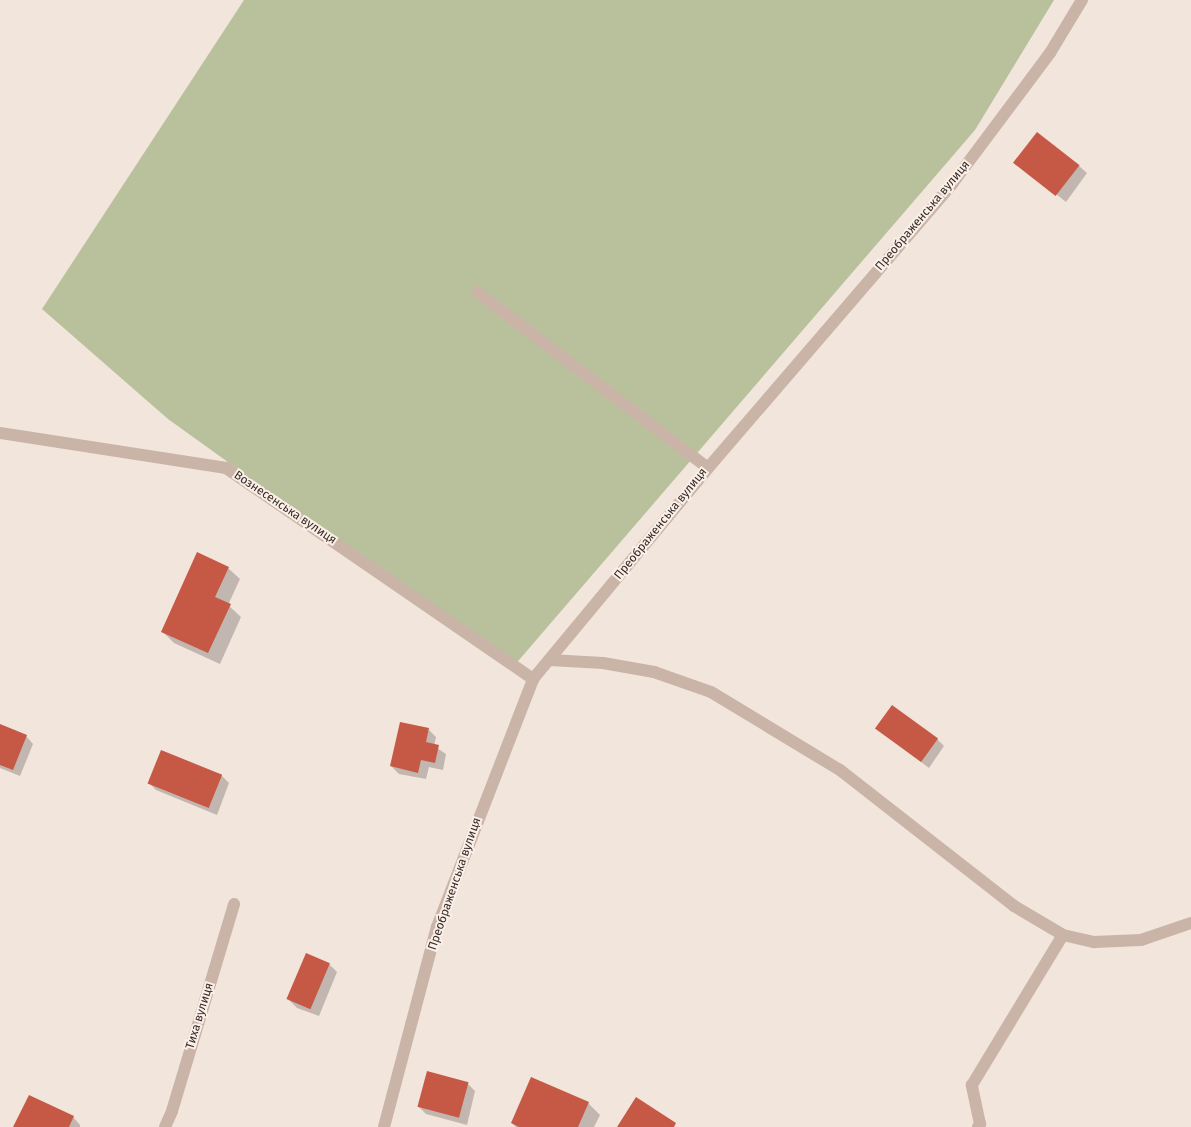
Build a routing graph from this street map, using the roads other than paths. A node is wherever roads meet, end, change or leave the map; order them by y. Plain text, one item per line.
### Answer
1 (1082, 0) edge
2 (477, 292) dead end
3 (0, 433) edge
4 (708, 468) junction
5 (550, 660) junction
6 (533, 679) junction
7 (234, 904) dead end
8 (1191, 923) edge
9 (1063, 934) junction
10 (165, 1127) edge
11 (384, 1127) edge
12 (978, 1127) edge

1 - 4 street, Преображенська вулиця
2 - 4 street
3 - 6 street, Вознесенська вулиця
4 - 5 street, Преображенська вулиця
5 - 6 street, Преображенська вулиця
5 - 9 street
6 - 11 street, Преображенська вулиця
7 - 10 street, Тиха вулиця
8 - 9 street
9 - 12 street

